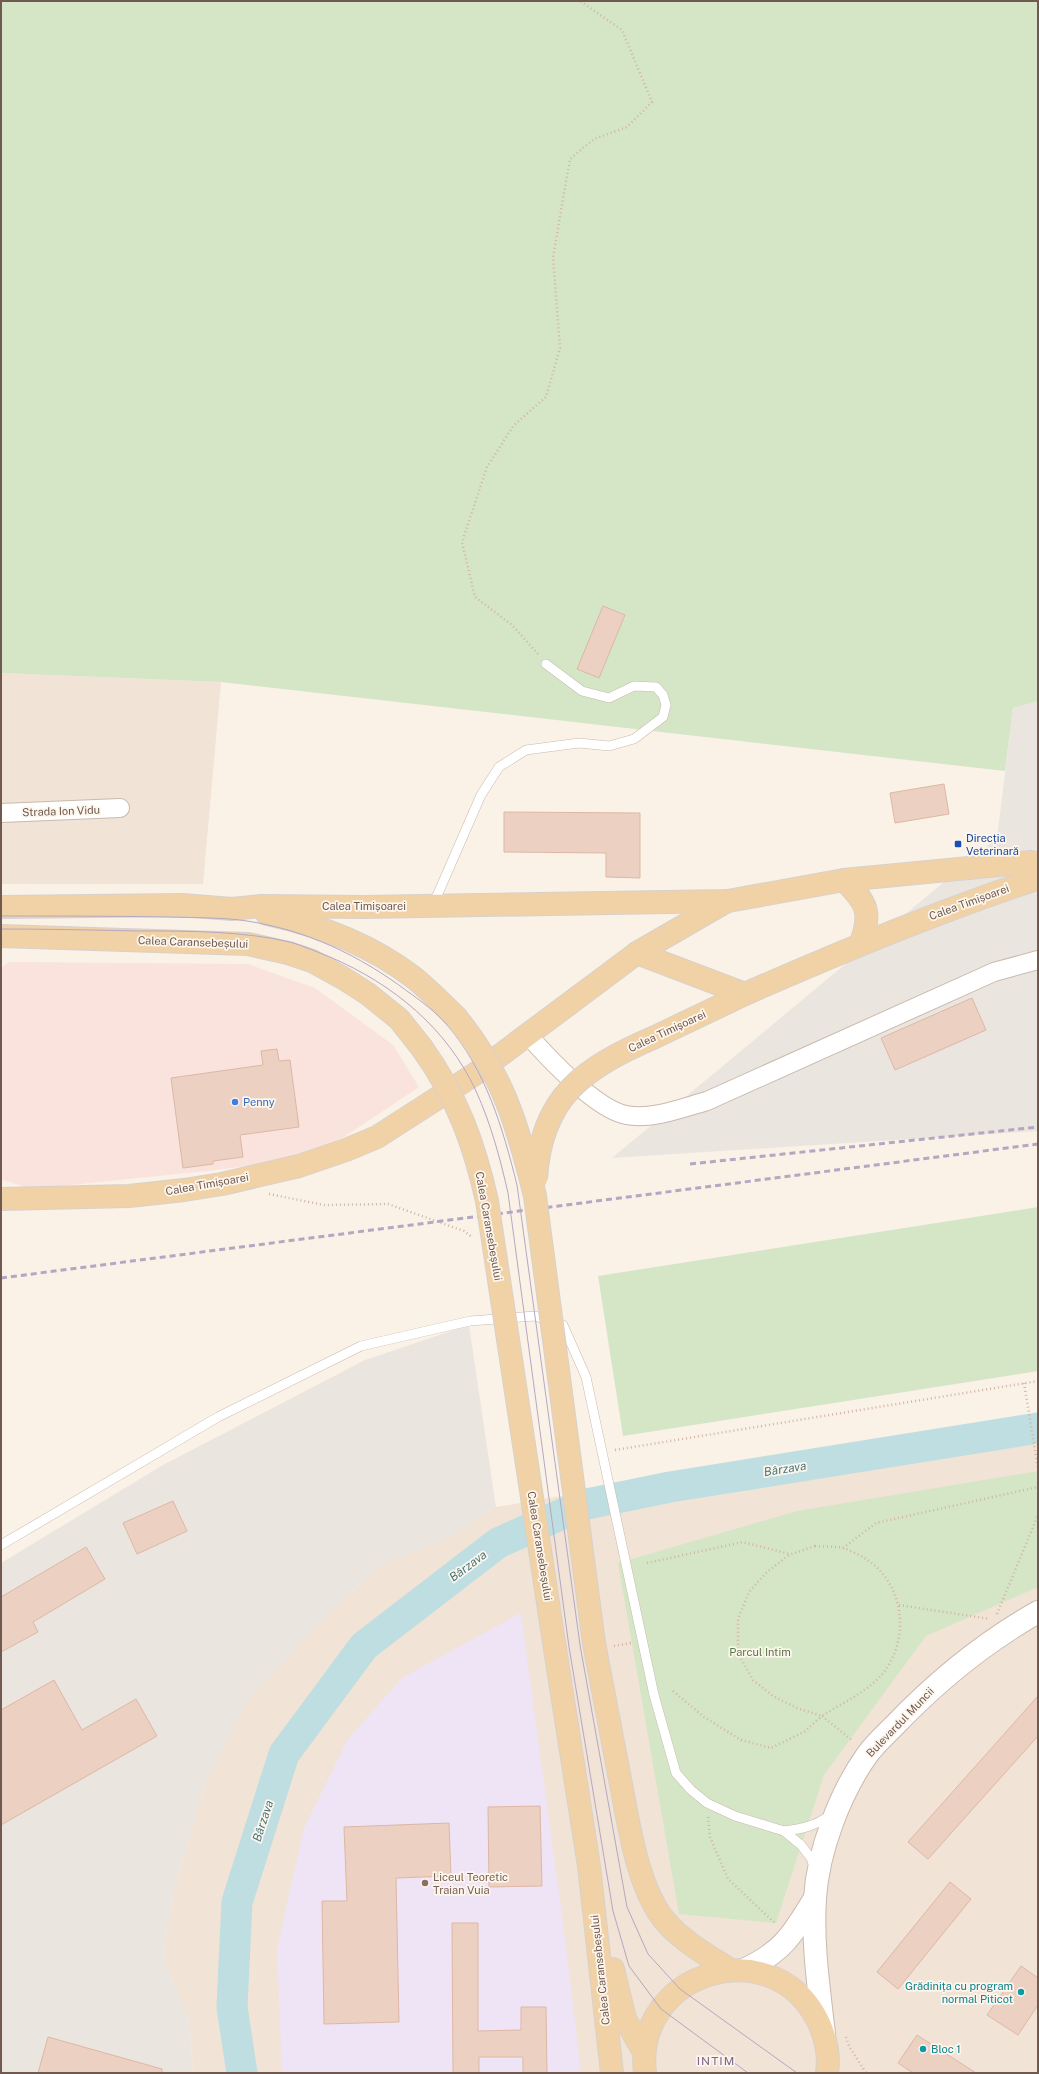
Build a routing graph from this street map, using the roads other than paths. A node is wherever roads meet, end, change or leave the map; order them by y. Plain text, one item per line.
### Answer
1 (546, 664) road end
2 (120, 808) dead end
3 (1, 813) edge
4 (1038, 864) edge
5 (1038, 875) edge
6 (844, 880) junction
7 (728, 900) junction
8 (433, 906) junction
9 (1, 907) edge
10 (232, 909) junction
11 (673, 932) junction
12 (6, 939) edge
13 (861, 943) junction
14 (637, 953) junction
15 (1038, 960) edge
16 (676, 968) junction
17 (745, 994) junction
18 (528, 1035) junction
19 (535, 1196) junction
20 (1, 1199) edge
21 (1, 1545) edge
22 (1038, 1612) edge
23 (839, 1808) junction
24 (784, 1831) junction
25 (589, 1866) junction
26 (818, 1875) junction
27 (815, 1898) junction
28 (737, 1970) junction
29 (824, 2034) junction
30 (643, 2066) edge
31 (612, 2073) edge
32 (827, 2073) edge

1 - 8 lane
2 - 3 street, Strada Ion Vidu
4 - 6 main road, Calea Timișoarei
5 - 13 main road, Calea Timișoarei
6 - 7 main road, Calea Timișoarei
6 - 13 main road
7 - 8 main road, Calea Timișoarei
7 - 11 main road, Calea Timișoarei
8 - 10 main road, Calea Timișoarei
9 - 10 main road, Calea Timișoarei
10 - 19 main road, bridge
11 - 14 main road, Calea Timișoarei
11 - 16 main road
12 - 25 main road, Calea Caransebeșului, bridge
13 - 17 main road, Calea Timișoarei
14 - 16 main road
14 - 18 main road, Calea Timișoarei
15 - 18 street
16 - 17 main road
17 - 19 main road, Calea Timișoarei, bridge
18 - 20 main road, Calea Timișoarei
19 - 28 main road, bridge
21 - 24 lane
22 - 23 street, Bulevardul Muncii
23 - 24 lane
23 - 26 street, Bulevardul Muncii
24 - 26 lane
25 - 30 main road, Calea Caransebeșului
25 - 31 main road, Calea Caransebeșului
26 - 27 street, Bulevardul Muncii
27 - 28 street, Bulevardul Muncii
27 - 29 street, Bulevardul Muncii
28 - 29 main road
28 - 30 main road
29 - 32 main road

